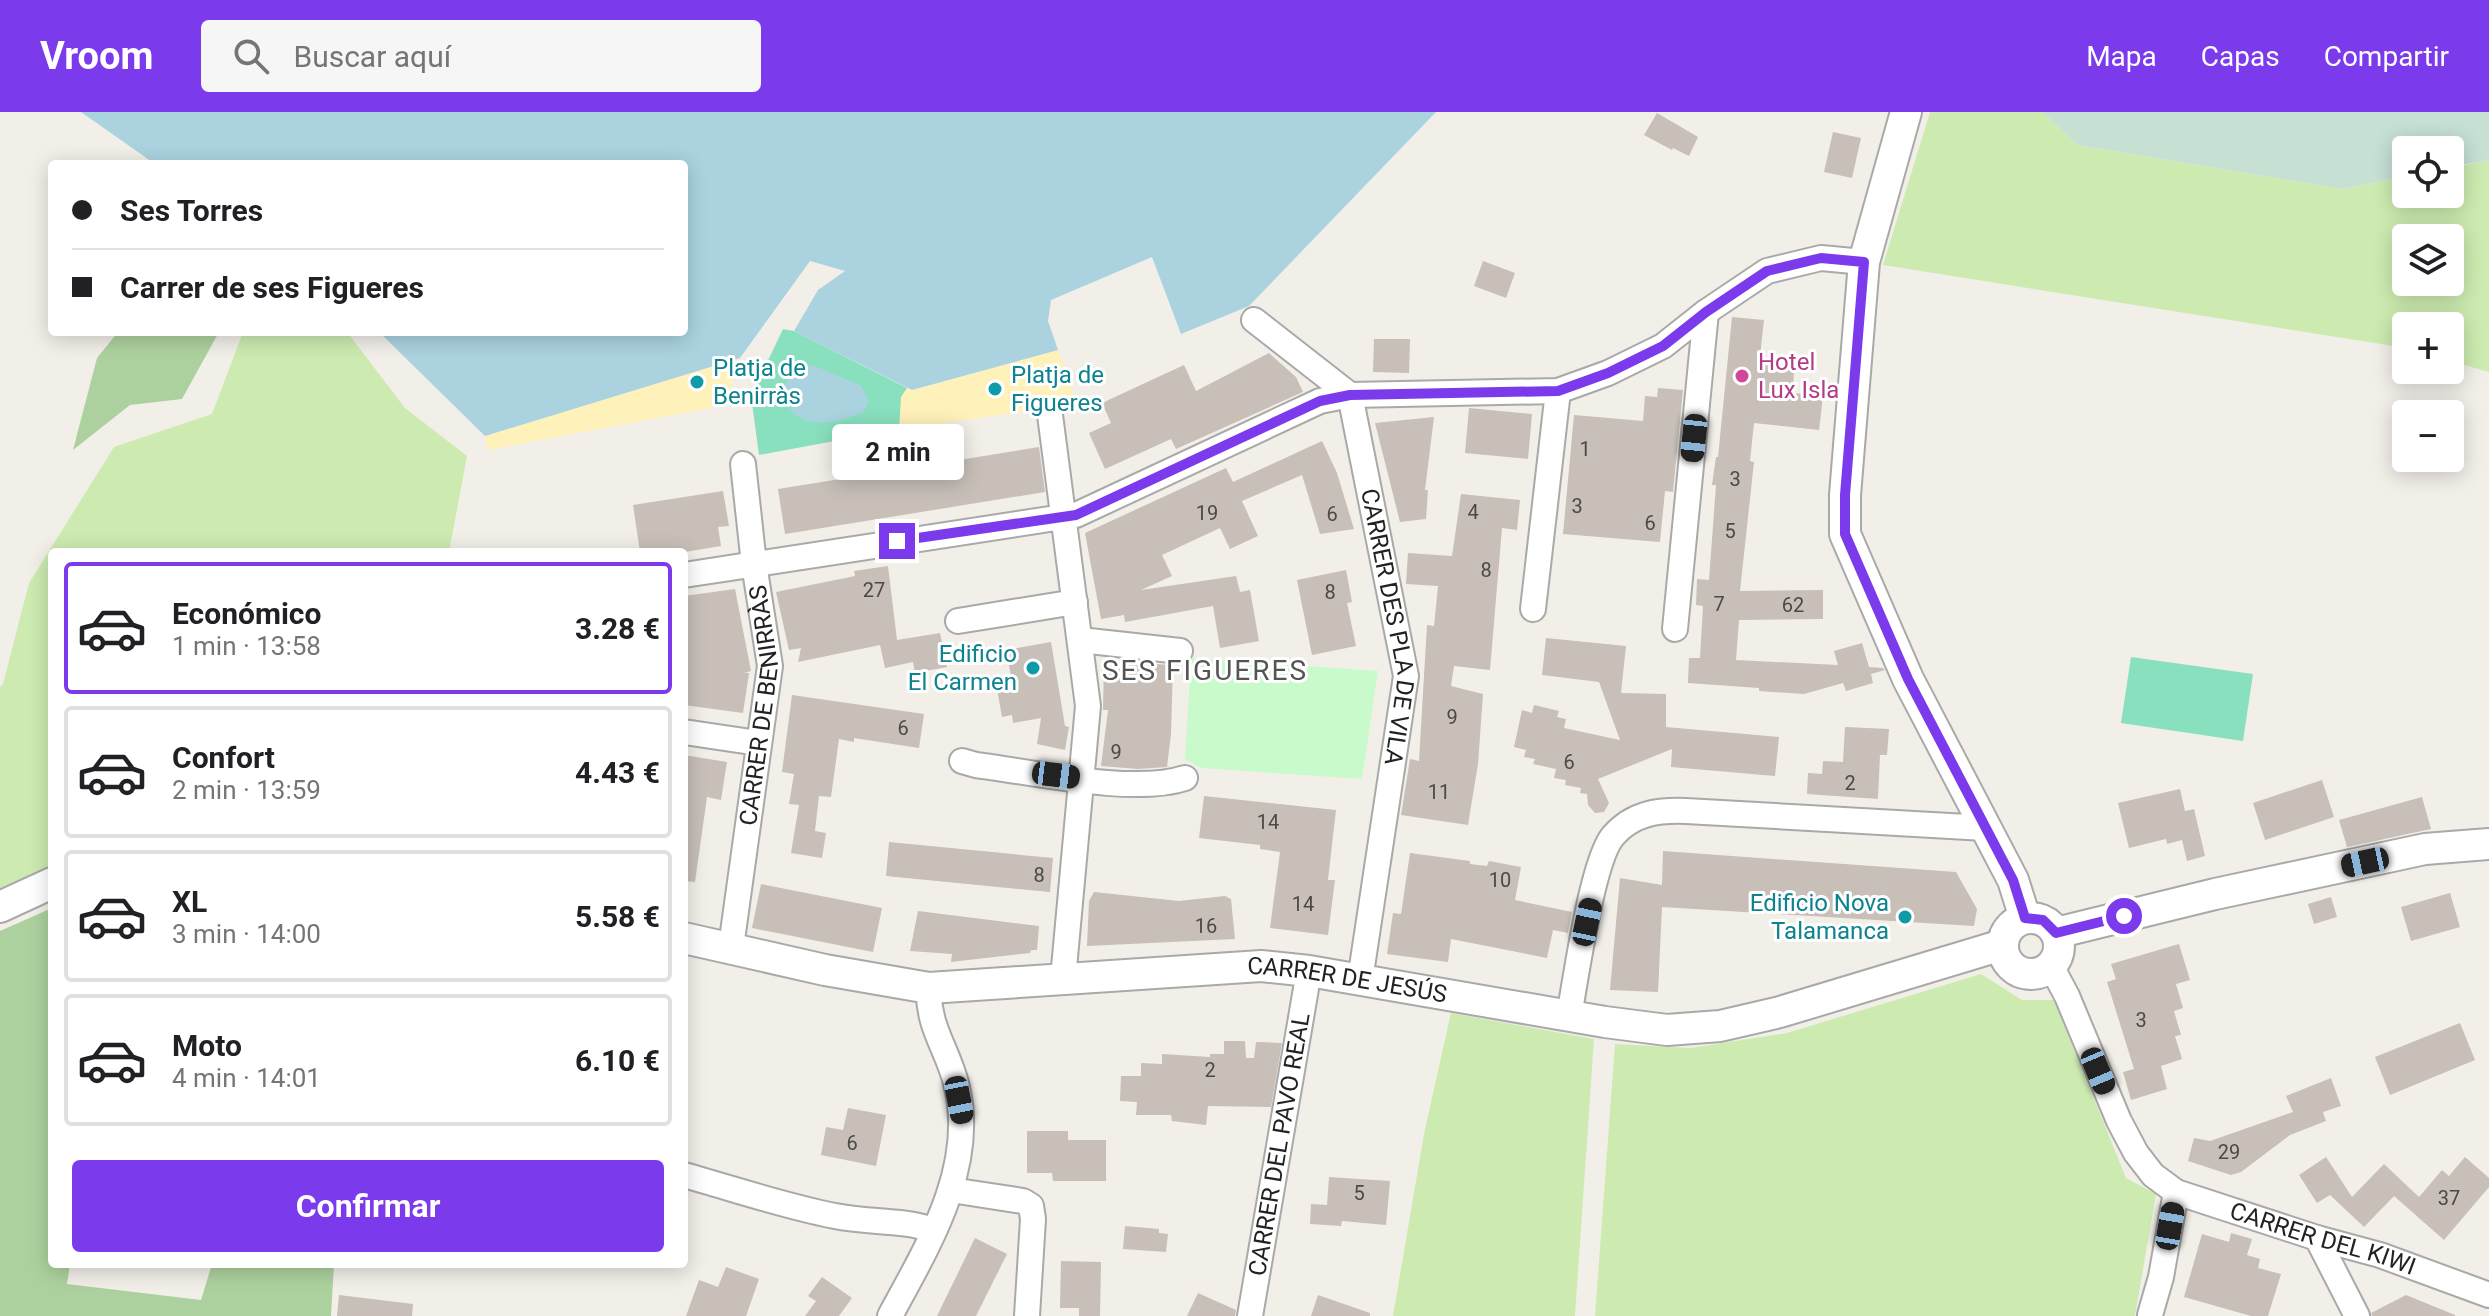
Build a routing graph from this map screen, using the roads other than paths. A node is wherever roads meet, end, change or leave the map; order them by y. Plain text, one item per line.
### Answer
1 (1906, 112) edge
2 (1864, 262) junction
3 (1706, 312) junction
4 (1254, 320) dead end
5 (1558, 391) junction
6 (1350, 395) junction
7 (1050, 415) dead end
8 (743, 464) dead end
9 (1063, 517) junction
10 (754, 564) junction
11 (688, 574) edge
12 (1075, 602) junction
13 (1533, 609) dead end
14 (958, 621) dead end
15 (1675, 629) dead end
16 (1080, 640) junction
17 (1180, 651) dead end
18 (688, 733) edge
19 (758, 743) junction
20 (962, 761) dead end
21 (1185, 778) dead end
22 (1082, 779) junction
23 (1985, 828) junction
24 (2489, 844) edge
25 (48, 885) edge
26 (0, 907) edge
27 (2025, 918) junction
28 (2056, 933) junction
29 (688, 939) edge
30 (2002, 945) junction
31 (731, 947) junction
32 (2051, 966) junction
33 (1309, 971) junction
34 (1063, 979) junction
35 (1360, 980) junction
36 (929, 988) junction
37 (1569, 1016) junction
38 (688, 1176) edge
39 (951, 1190) junction
40 (2176, 1192) junction
41 (933, 1230) junction
42 (2317, 1238) junction
43 (2489, 1295) edge
44 (2150, 1315) edge
45 (890, 1316) edge
46 (1027, 1316) edge
47 (1250, 1316) edge
48 (2357, 1316) edge

1 - 2 street
2 - 3 street
2 - 23 street
3 - 5 street
3 - 15 street
4 - 6 street
5 - 6 street
5 - 13 street
6 - 9 street
6 - 35 street, CARRER DES PLA DE VILA
7 - 9 street
8 - 10 street, CARRER DE BENIRRÀS
9 - 10 street
9 - 12 street
10 - 11 street
10 - 19 street, CARRER DE BENIRRÀS
12 - 14 street
12 - 16 street
16 - 17 street
16 - 22 street
18 - 19 street
19 - 31 street, CARRER DE BENIRRÀS
20 - 22 street
21 - 22 street
22 - 34 street
23 - 27 street
23 - 37 street
24 - 28 street
25 - 26 street
27 - 28 street
27 - 30 street
28 - 32 street
29 - 31 street, CARRER DE JESÚS
30 - 32 street
30 - 37 street, CARRER DE JESÚS
31 - 36 street, CARRER DE JESÚS
32 - 40 street, CARRER DEL KIWI
33 - 34 street, CARRER DE JESÚS
33 - 35 street, CARRER DE JESÚS
33 - 47 street, CARRER DEL PAVO REAL
34 - 36 street, CARRER DE JESÚS
35 - 37 street, CARRER DE JESÚS
36 - 39 street
38 - 41 street
39 - 41 street
39 - 46 street
40 - 42 street, CARRER DEL KIWI
40 - 44 street
41 - 45 street
42 - 43 street, CARRER DEL KIWI
42 - 48 street

